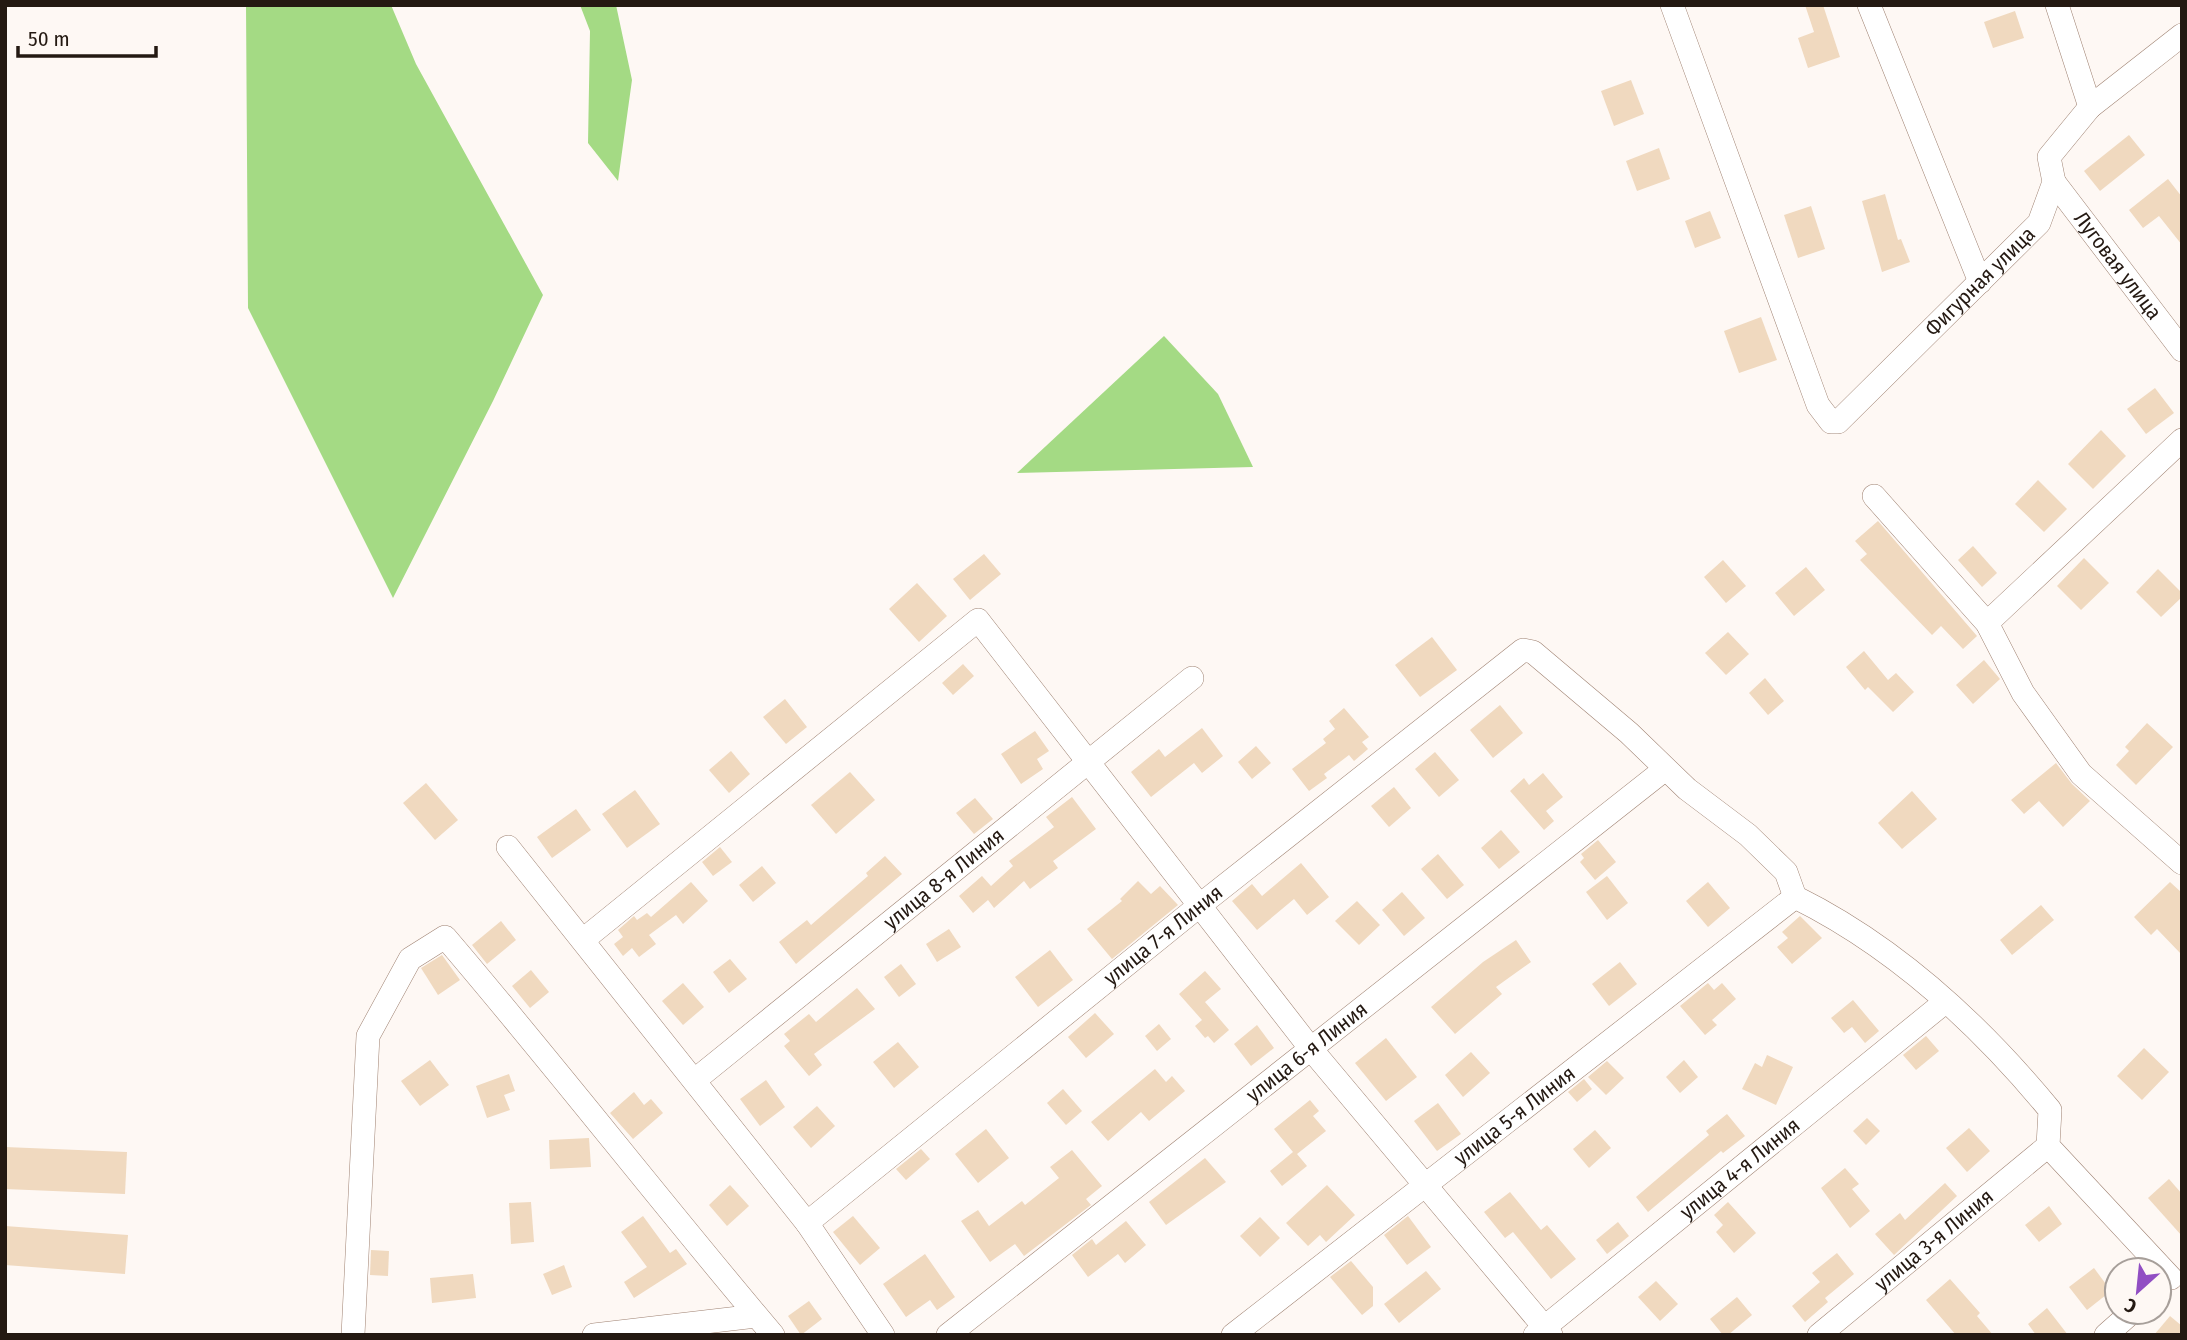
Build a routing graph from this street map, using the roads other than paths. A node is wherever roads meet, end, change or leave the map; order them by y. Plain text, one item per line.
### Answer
1 (1672, 5) edge
2 (1869, 5) edge
3 (2057, 5) edge
4 (2182, 35) edge
5 (2090, 107) junction
6 (2054, 182) junction
7 (1980, 282) junction
8 (2182, 350) edge
9 (2182, 440) edge
10 (1874, 496) dead end
11 (1987, 623) junction
12 (1192, 678) dead end
13 (1088, 761) junction
14 (1664, 769) junction
15 (508, 847) dead end
16 (2182, 863) edge
17 (1795, 897) junction
18 (1199, 906) junction
19 (583, 940) junction
20 (1945, 1002) junction
21 (1311, 1049) junction
22 (695, 1080) junction
23 (2048, 1146) junction
24 (1424, 1186) junction
25 (807, 1223) junction
26 (2150, 1256) edge
27 (756, 1316) junction
28 (1543, 1332) edge
29 (353, 1335) edge
30 (594, 1335) edge
31 (772, 1335) edge
32 (883, 1335) edge
33 (947, 1335) edge
34 (1233, 1335) edge
35 (1819, 1335) edge

1 - 7 street, Фигурная улица
2 - 7 street
3 - 5 street
4 - 5 street, Фигурная улица
5 - 6 street, Фигурная улица
6 - 7 street, Фигурная улица
6 - 8 street, Луговая улица
9 - 11 street
10 - 11 street
11 - 16 street
12 - 13 street, улица 8-я Линия
13 - 18 street
13 - 19 street
13 - 22 street, улица 8-я Линия
14 - 17 street
14 - 18 street, улица 7-я Линия
14 - 21 street, улица 6-я Линия
15 - 19 street
17 - 20 street
17 - 24 street, улица 5-я Линия
18 - 21 street
18 - 25 street, улица 7-я Линия
19 - 22 street
20 - 23 street
20 - 28 street, улица 4-я Линия
21 - 24 street
21 - 33 street, улица 6-я Линия
22 - 25 street
23 - 26 street
23 - 35 street, улица 3-я Линия
24 - 28 street
24 - 34 street, улица 5-я Линия
25 - 32 street
27 - 29 street
27 - 30 street
27 - 31 street

